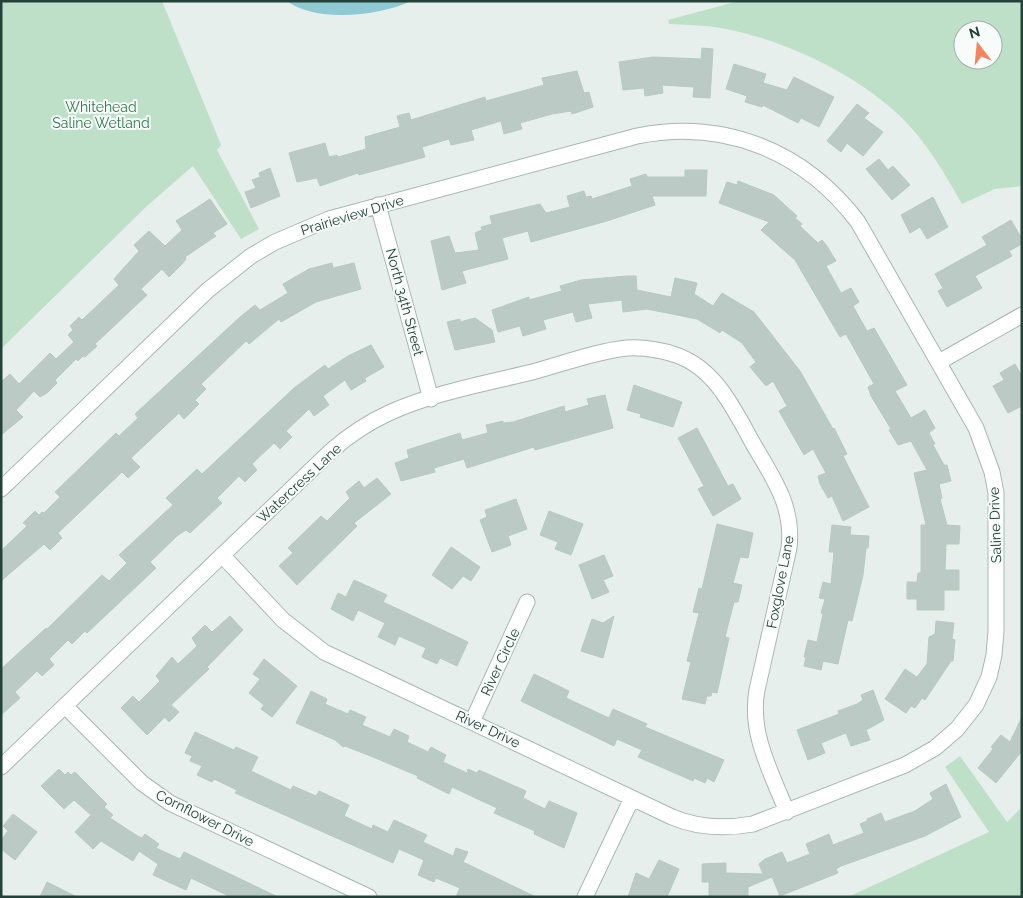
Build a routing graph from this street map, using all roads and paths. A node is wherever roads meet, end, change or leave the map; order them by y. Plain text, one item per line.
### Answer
1 (760, 145) joint
2 (378, 205) junction
3 (1022, 315) edge
4 (676, 355) joint
5 (939, 362) junction
6 (431, 399) junction
7 (1, 489) edge
8 (222, 555) junction
9 (527, 602) dead end
10 (65, 706) junction
11 (472, 722) junction
12 (1, 767) edge
13 (632, 798) junction
14 (787, 812) junction
15 (369, 897) edge
16 (585, 897) edge

1 - 2 street, Prairieview Drive
1 - 5 street, Saline Drive
2 - 6 street, North 34th Street
2 - 7 street, Prairieview Drive
3 - 5 street
4 - 6 street, Watercress Lane
4 - 14 street, Foxglove Lane
5 - 14 street, Saline Drive
6 - 8 street, Watercress Lane
8 - 10 street, Watercress Lane
8 - 11 street, River Drive
9 - 11 street, River Circle
10 - 12 street, Watercress Lane
10 - 15 street, Cornflower Drive
11 - 13 street, River Drive
13 - 14 street, River Drive
13 - 16 street

